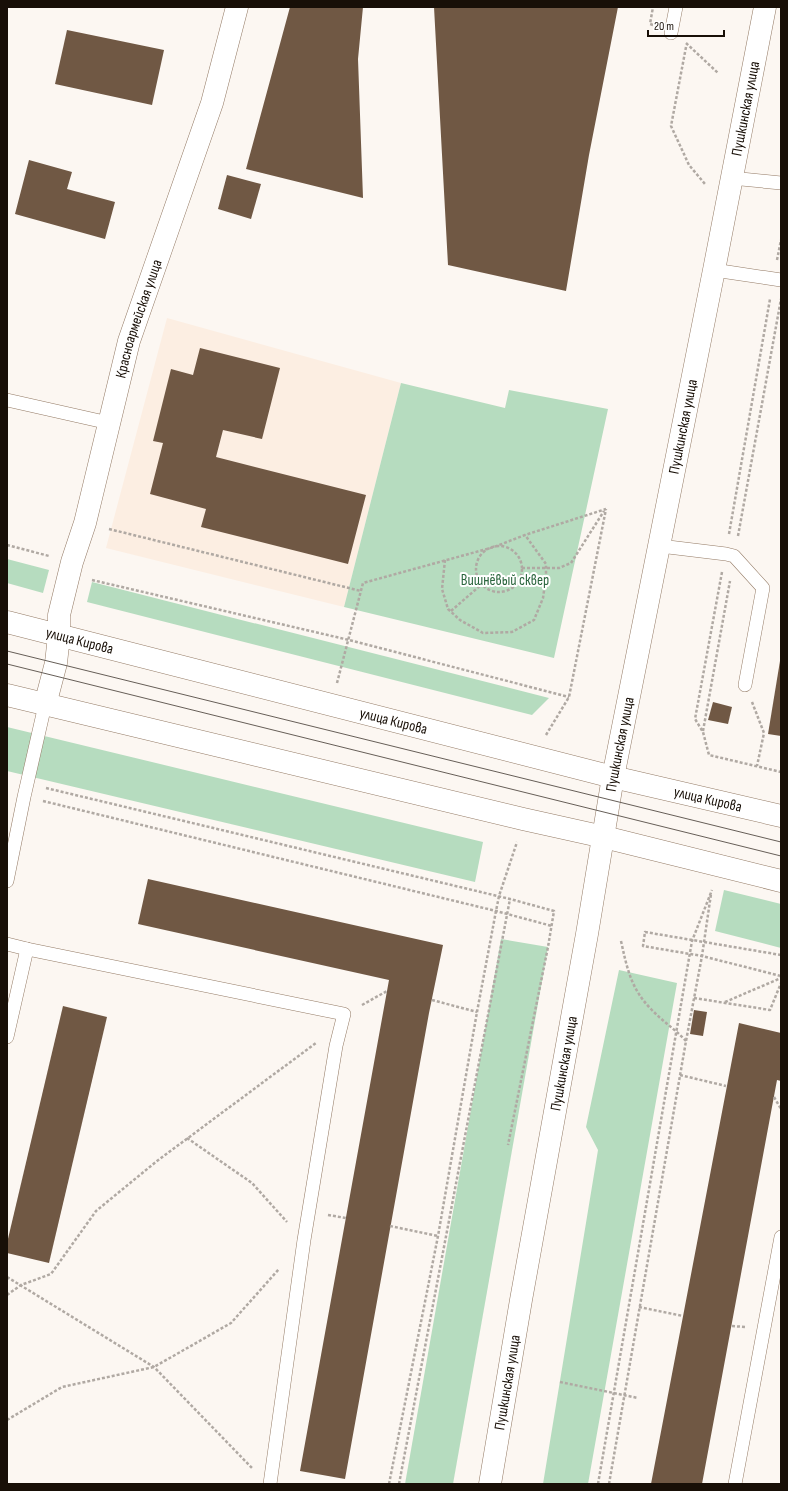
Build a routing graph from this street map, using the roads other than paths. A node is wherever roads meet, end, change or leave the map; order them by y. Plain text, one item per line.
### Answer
1 (237, 7) edge
2 (676, 7) edge
3 (765, 7) edge
4 (670, 34) road end
5 (731, 178) junction
6 (781, 183) edge
7 (714, 270) junction
8 (777, 280) edge
9 (7, 400) edge
10 (109, 423) junction
11 (660, 546) junction
12 (7, 622) edge
13 (59, 636) junction
14 (745, 685) road end
15 (7, 695) edge
16 (45, 705) junction
17 (613, 777) junction
18 (781, 816) edge
19 (604, 837) junction
20 (7, 881) edge
21 (781, 881) edge
22 (7, 944) edge
23 (26, 949) junction
24 (7, 1037) edge
25 (781, 1237) edge
26 (270, 1484) edge
27 (490, 1484) edge
28 (735, 1484) edge

1 - 10 main road, Красноармейская улица
2 - 4 lane
3 - 5 main road, Пушкинская улица
5 - 6 lane
5 - 7 main road, Пушкинская улица
7 - 8 lane
7 - 11 main road, Пушкинская улица
9 - 10 lane
10 - 13 main road, Красноармейская улица
11 - 14 lane
11 - 17 main road, Пушкинская улица
12 - 13 main road, улица Кирова
13 - 16 main road, Красноармейская улица
13 - 17 main road, улица Кирова
15 - 16 main road
16 - 19 main road
16 - 20 lane
17 - 18 main road, улица Кирова
17 - 19 main road, Пушкинская улица
19 - 21 main road
19 - 27 main road, Пушкинская улица
22 - 23 lane
23 - 24 lane
23 - 26 lane
25 - 28 lane

